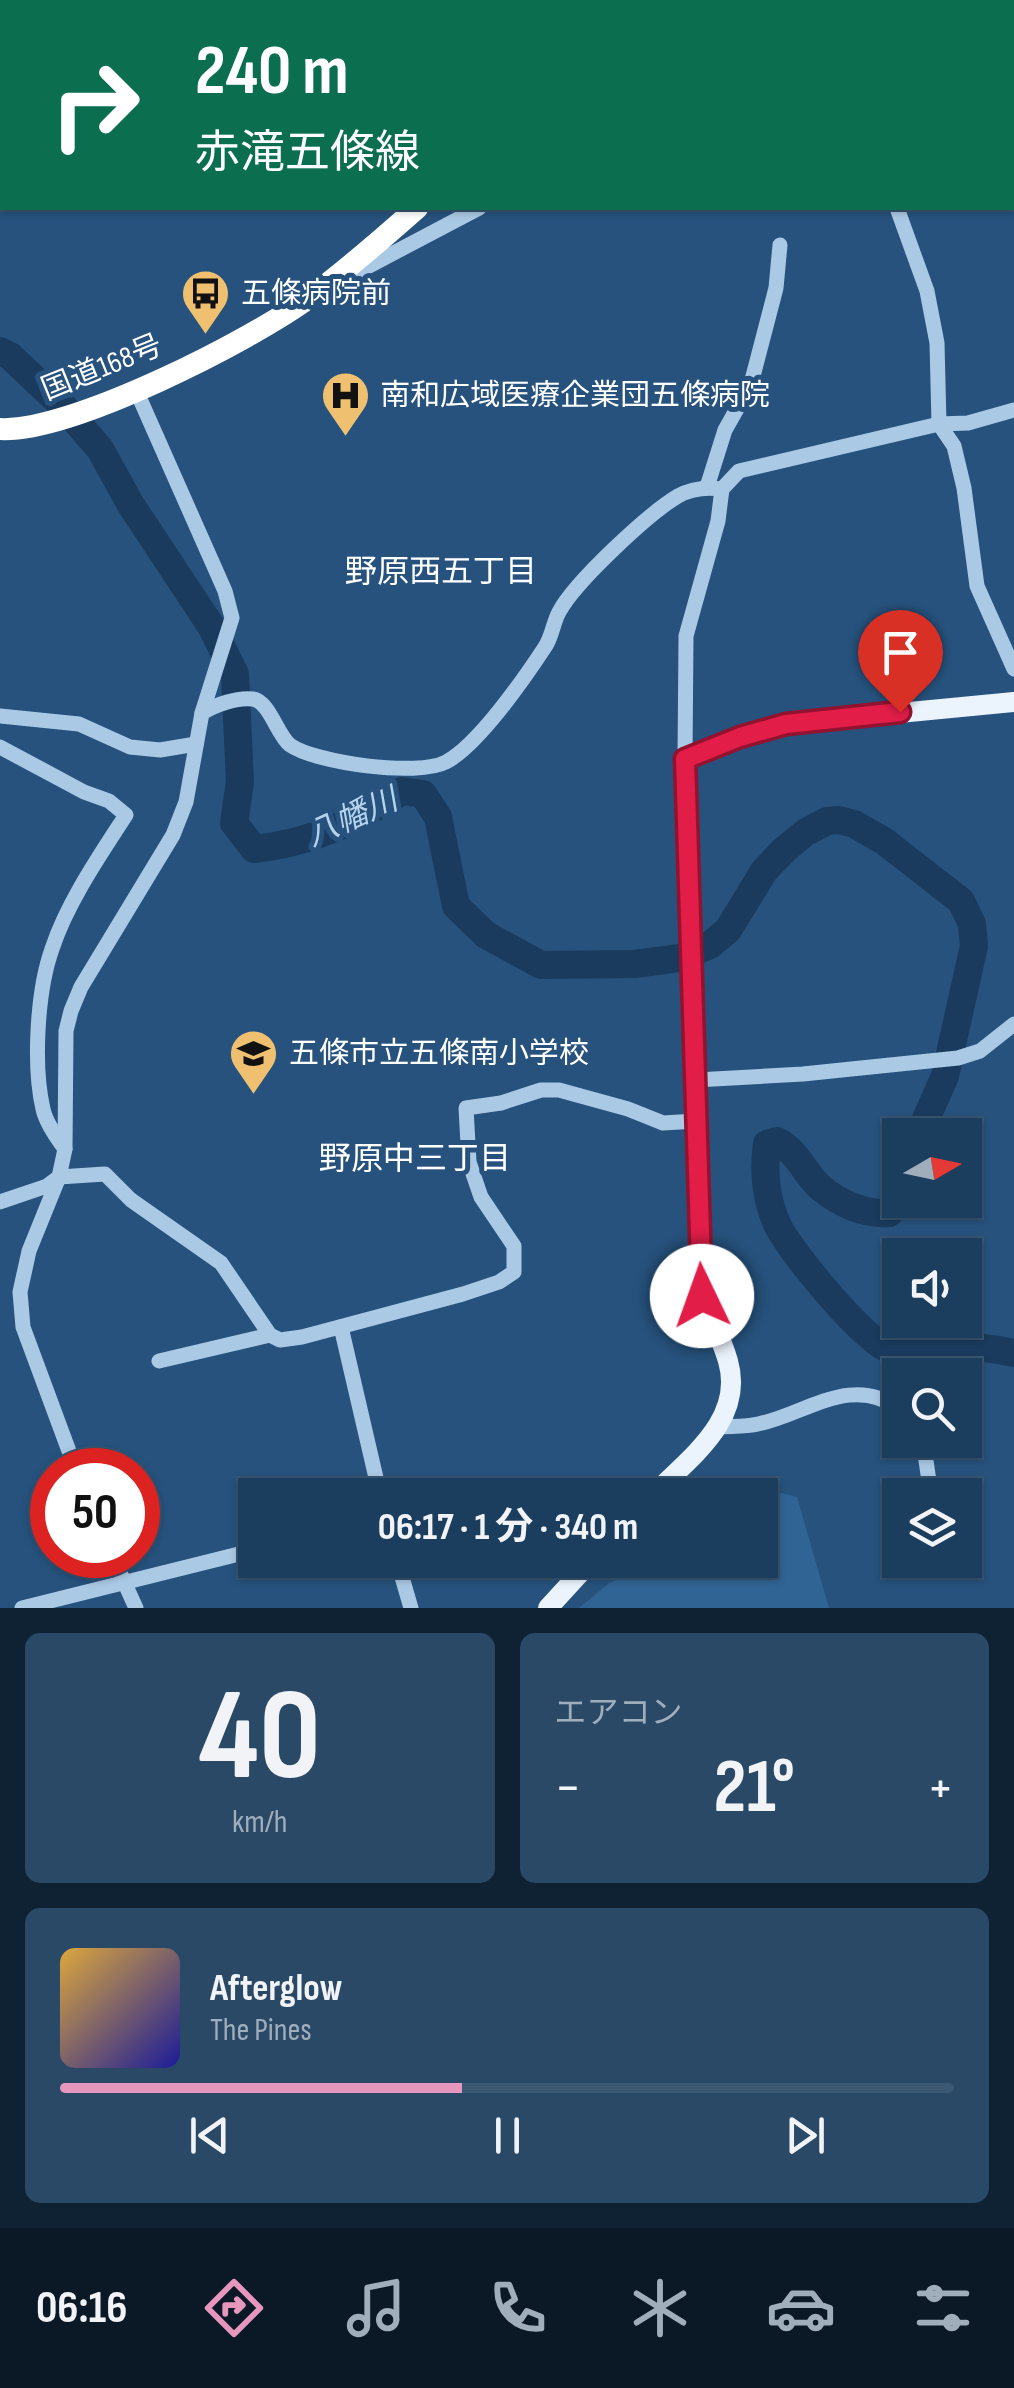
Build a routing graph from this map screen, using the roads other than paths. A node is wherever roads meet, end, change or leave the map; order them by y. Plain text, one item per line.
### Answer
1 (415, 210) edge
2 (474, 210) edge
3 (897, 210) edge
4 (780, 245) dead end
5 (311, 297) junction
6 (136, 390) junction
7 (1014, 410) edge
8 (940, 424) junction
9 (0, 429) edge
10 (715, 488) junction
11 (1014, 669) edge
12 (1014, 702) edge
13 (202, 713) junction
14 (0, 716) edge
15 (196, 744) junction
16 (0, 747) edge
17 (685, 759) junction
18 (1014, 1024) edge
19 (696, 1080) junction
20 (696, 1121) junction
21 (65, 1149) junction
22 (59, 1177) junction
23 (0, 1202) edge
24 (341, 1327) junction
25 (270, 1335) junction
26 (160, 1361) dead end
27 (882, 1400) edge
28 (719, 1427) junction
29 (68, 1448) edge
30 (376, 1478) edge
31 (670, 1478) edge
32 (238, 1554) edge
33 (122, 1578) edge
34 (402, 1578) edge
35 (576, 1578) edge
36 (124, 1584) junction
37 (22, 1608) edge
38 (136, 1608) edge
39 (411, 1608) edge
40 (548, 1608) edge

1 - 5 highway, 国道168号
2 - 5 street
3 - 8 street
4 - 10 street
5 - 6 highway, 国道168号
6 - 9 highway, 国道168号
6 - 13 street
7 - 8 street
8 - 10 street
8 - 11 street
10 - 13 street
10 - 17 street
12 - 17 main road
13 - 15 street
14 - 15 street
15 - 21 street
16 - 21 street
17 - 19 main road
18 - 19 street
19 - 20 main road
20 - 24 street
20 - 28 main road
21 - 22 street
22 - 23 street
22 - 25 street
22 - 29 street
24 - 25 street
24 - 30 street
25 - 26 street
27 - 28 street
28 - 31 main road
32 - 36 street
33 - 36 street
34 - 39 street
35 - 40 main road
36 - 37 street
36 - 38 street

